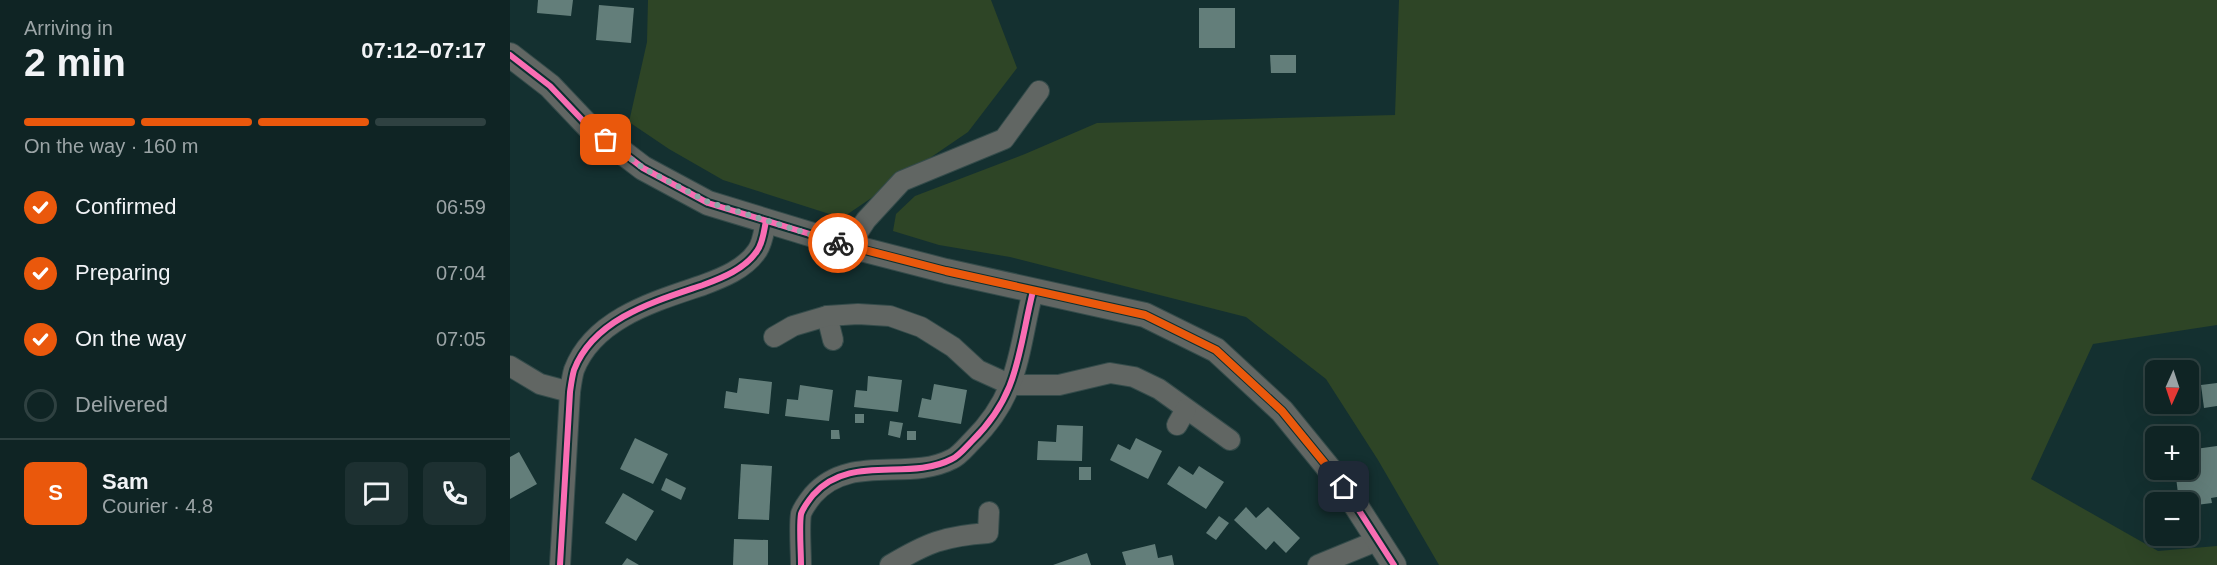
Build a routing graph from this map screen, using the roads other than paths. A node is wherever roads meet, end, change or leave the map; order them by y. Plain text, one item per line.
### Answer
1 (510, 55) edge
2 (1039, 91) dead end
3 (766, 221) junction
4 (849, 246) junction
5 (1033, 291) junction
6 (827, 316) junction
7 (774, 337) dead end
8 (833, 340) dead end
9 (510, 366) edge
10 (1011, 385) junction
11 (570, 392) junction
12 (1230, 440) dead end
13 (989, 512) dead end
14 (1379, 540) junction
15 (560, 565) edge
16 (801, 565) edge
17 (890, 565) edge
18 (1318, 565) edge
19 (1394, 565) edge

1 - 3 street
2 - 4 street
3 - 4 street
3 - 11 street
4 - 5 street
5 - 10 street
5 - 14 street
6 - 7 street
6 - 8 street
6 - 10 street
9 - 11 street
10 - 12 street
10 - 16 street
11 - 15 street
13 - 17 street
14 - 18 street
14 - 19 street

